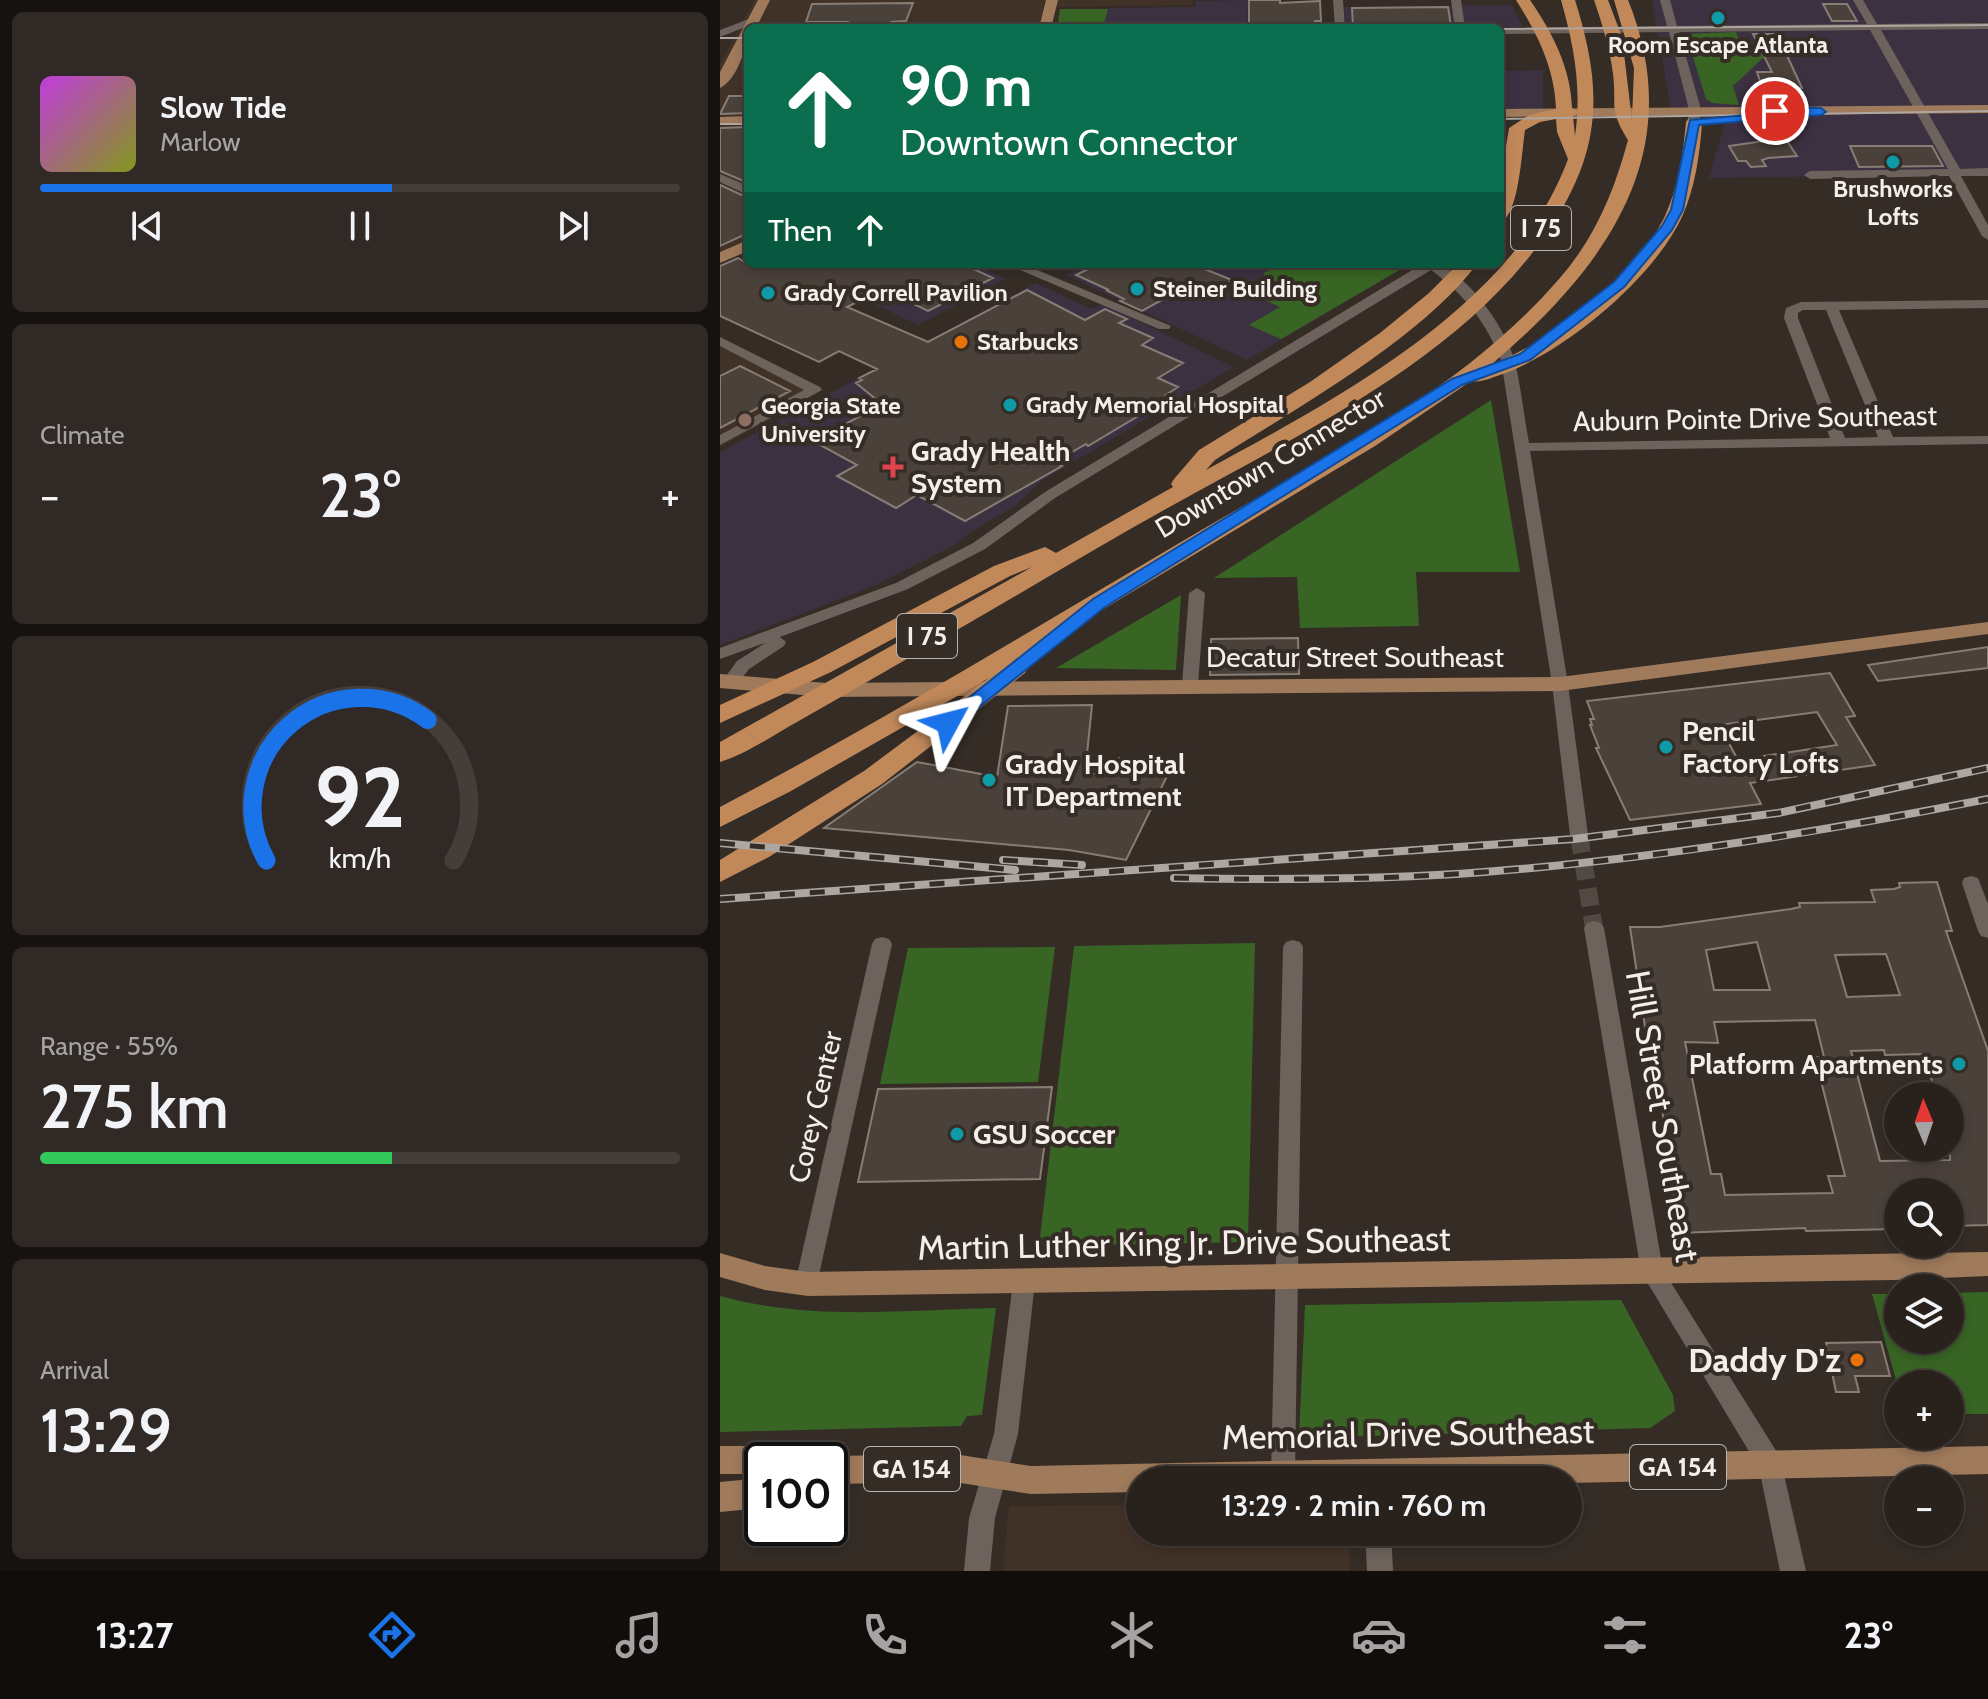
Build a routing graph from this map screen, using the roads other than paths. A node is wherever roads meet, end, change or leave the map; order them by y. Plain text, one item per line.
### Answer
1 (764, 0) edge
2 (1052, 0) edge
3 (1338, 0) edge
4 (1456, 0) edge
5 (1523, 0) edge
6 (1568, 0) edge
7 (1587, 0) edge
8 (1601, 0) edge
9 (1621, 0) edge
10 (1636, 0) edge
11 (1665, 0) edge
12 (1858, 0) edge
13 (1601, 20) junction
14 (1629, 20) junction
15 (753, 24) edge
16 (1046, 24) edge
17 (1340, 24) edge
18 (1459, 24) edge
19 (1988, 26) edge
20 (1874, 27) junction
21 (1674, 29) junction
22 (1504, 31) edge
23 (744, 32) edge
24 (744, 33) edge
25 (720, 34) edge
26 (720, 40) edge
27 (744, 41) edge
28 (720, 84) edge
29 (1589, 97) junction
30 (1988, 109) edge
31 (1921, 110) junction
32 (1570, 112) junction
33 (1504, 113) edge
34 (1694, 117) junction
35 (744, 120) edge
36 (1504, 120) edge
37 (720, 121) edge
38 (1527, 122) junction
39 (1636, 134) junction
40 (1576, 158) junction
41 (1988, 172) edge
42 (1955, 173) junction
43 (1810, 175) dead end
44 (1504, 177) edge
45 (720, 178) edge
46 (1506, 186) junction
47 (744, 189) edge
48 (1504, 196) edge
49 (1988, 236) edge
50 (744, 247) edge
51 (720, 258) edge
52 (1021, 268) edge
53 (1050, 268) edge
54 (1424, 268) edge
55 (1436, 268) edge
56 (1465, 268) edge
57 (1037, 275) junction
58 (1988, 304) edge
59 (1831, 306) junction
60 (1164, 326) dead end
61 (720, 341) edge
62 (1483, 367) junction
63 (1988, 440) edge
64 (720, 441) edge
65 (1887, 441) junction
66 (1839, 442) junction
67 (1523, 447) junction
68 (1172, 496) junction
69 (1133, 518) junction
70 (1197, 593) dead end
71 (1099, 603) junction
72 (818, 619) junction
73 (1988, 628) edge
74 (720, 654) edge
75 (724, 682) edge
76 (1560, 684) junction
77 (1190, 685) junction
78 (720, 715) edge
79 (720, 753) edge
80 (720, 818) edge
81 (1579, 835) tunnel mouth
82 (720, 872) edge
83 (1971, 883) dead end
84 (1594, 928) tunnel mouth
85 (1988, 931) edge
86 (882, 944) dead end
87 (1293, 947) dead end
88 (1988, 1264) edge
89 (720, 1265) edge
90 (1652, 1272) junction
91 (1287, 1277) junction
92 (1024, 1282) junction
93 (806, 1284) junction
94 (720, 1460) edge
95 (744, 1460) edge
96 (1988, 1460) edge
97 (1771, 1465) junction
98 (1283, 1466) edge
99 (848, 1470) edge
100 (1582, 1470) edge
101 (994, 1476) junction
102 (1126, 1478) edge
103 (744, 1495) edge
104 (720, 1497) edge
105 (1379, 1546) edge
106 (977, 1571) edge
107 (1380, 1571) edge
108 (1793, 1571) edge

1 - 15 main road
2 - 16 main road
3 - 17 street
4 - 18 street
5 - 40 highway
6 - 29 highway, Downtown Connector / I 75
7 - 13 highway
8 - 13 highway
9 - 14 highway, I 75
10 - 14 highway
11 - 21 street
12 - 20 street
13 - 29 highway
13 - 39 highway
14 - 39 highway, I 75
19 - 20 street
20 - 21 street
20 - 31 street
21 - 22 street
21 - 34 street
23 - 25 street
24 - 26 street
27 - 28 main road
29 - 40 highway, Downtown Connector / I 75
30 - 31 main road
31 - 34 main road
31 - 42 street
32 - 33 main road
32 - 34 main road
32 - 38 highway
34 - 38 main road
34 - 62 highway, Downtown Connector
35 - 37 main road
36 - 38 main road
38 - 46 highway
39 - 62 highway, I 75
40 - 68 highway, Downtown Connector / I 75
41 - 42 street
42 - 43 street
42 - 49 street
44 - 46 highway
45 - 47 street
46 - 48 highway
50 - 51 main road
52 - 57 street
53 - 57 street
54 - 72 street
55 - 67 street
56 - 68 highway
57 - 60 street
58 - 59 street
59 - 65 street
59 - 66 street
61 - 64 street
62 - 71 highway, Downtown Connector / I 75
63 - 65 street, Auburn Pointe Drive Southeast
65 - 66 street, Auburn Pointe Drive Southeast
66 - 67 street, Auburn Pointe Drive Southeast
67 - 76 street
68 - 69 highway, Downtown Connector / I 75
69 - 78 highway
69 - 79 highway, Downtown Connector / I 75
70 - 77 street
71 - 80 highway, Downtown Connector / I 75
71 - 82 highway
72 - 74 street
72 - 75 street
73 - 76 main road, Decatur Street Southeast
75 - 77 main road, Decatur Street Southeast
76 - 77 main road, Decatur Street Southeast
76 - 81 street
83 - 85 street
84 - 90 street, Hill Street Southeast
86 - 93 street, Corey Center
87 - 91 street
88 - 90 main road, Martin Luther King Jr. Drive Southeast
89 - 93 main road, Martin Luther King Jr. Drive Southeast
90 - 91 main road, Martin Luther King Jr. Drive Southeast
90 - 97 street, Hill Street Southeast
91 - 92 main road, Martin Luther King Jr. Drive Southeast
91 - 98 street
92 - 93 main road, Martin Luther King Jr. Drive Southeast
92 - 101 street
94 - 95 main road
96 - 97 main road, Memorial Drive Southeast / GA 154
97 - 100 main road, Memorial Drive Southeast / GA 154
97 - 108 street, Hill Street Southeast
99 - 101 main road, Memorial Drive Southeast / GA 154
101 - 102 main road, Memorial Drive Southeast / GA 154
101 - 106 street
103 - 104 main road
105 - 107 street

